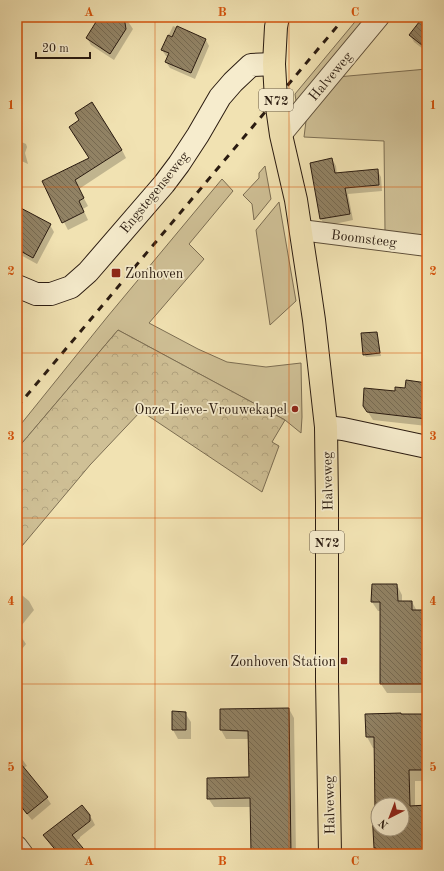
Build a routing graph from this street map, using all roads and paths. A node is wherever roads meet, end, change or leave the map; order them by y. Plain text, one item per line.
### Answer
1 (278, 17) edge
2 (379, 17) edge
3 (274, 64) junction
4 (281, 135) junction
5 (300, 230) junction
6 (427, 246) edge
7 (17, 286) edge
8 (326, 427) junction
9 (427, 447) edge
10 (17, 846) edge
11 (23, 854) edge
12 (330, 854) edge

1 - 3 main road, N72
2 - 4 street, Halveweg
3 - 4 main road, Halveweg / N72
3 - 7 street, Engstegenseweg
4 - 5 main road, Halveweg / N72
5 - 6 street, Boomsteeg
5 - 8 main road, Halveweg / N72
8 - 9 street
8 - 12 main road, Halveweg / N72
10 - 11 street

